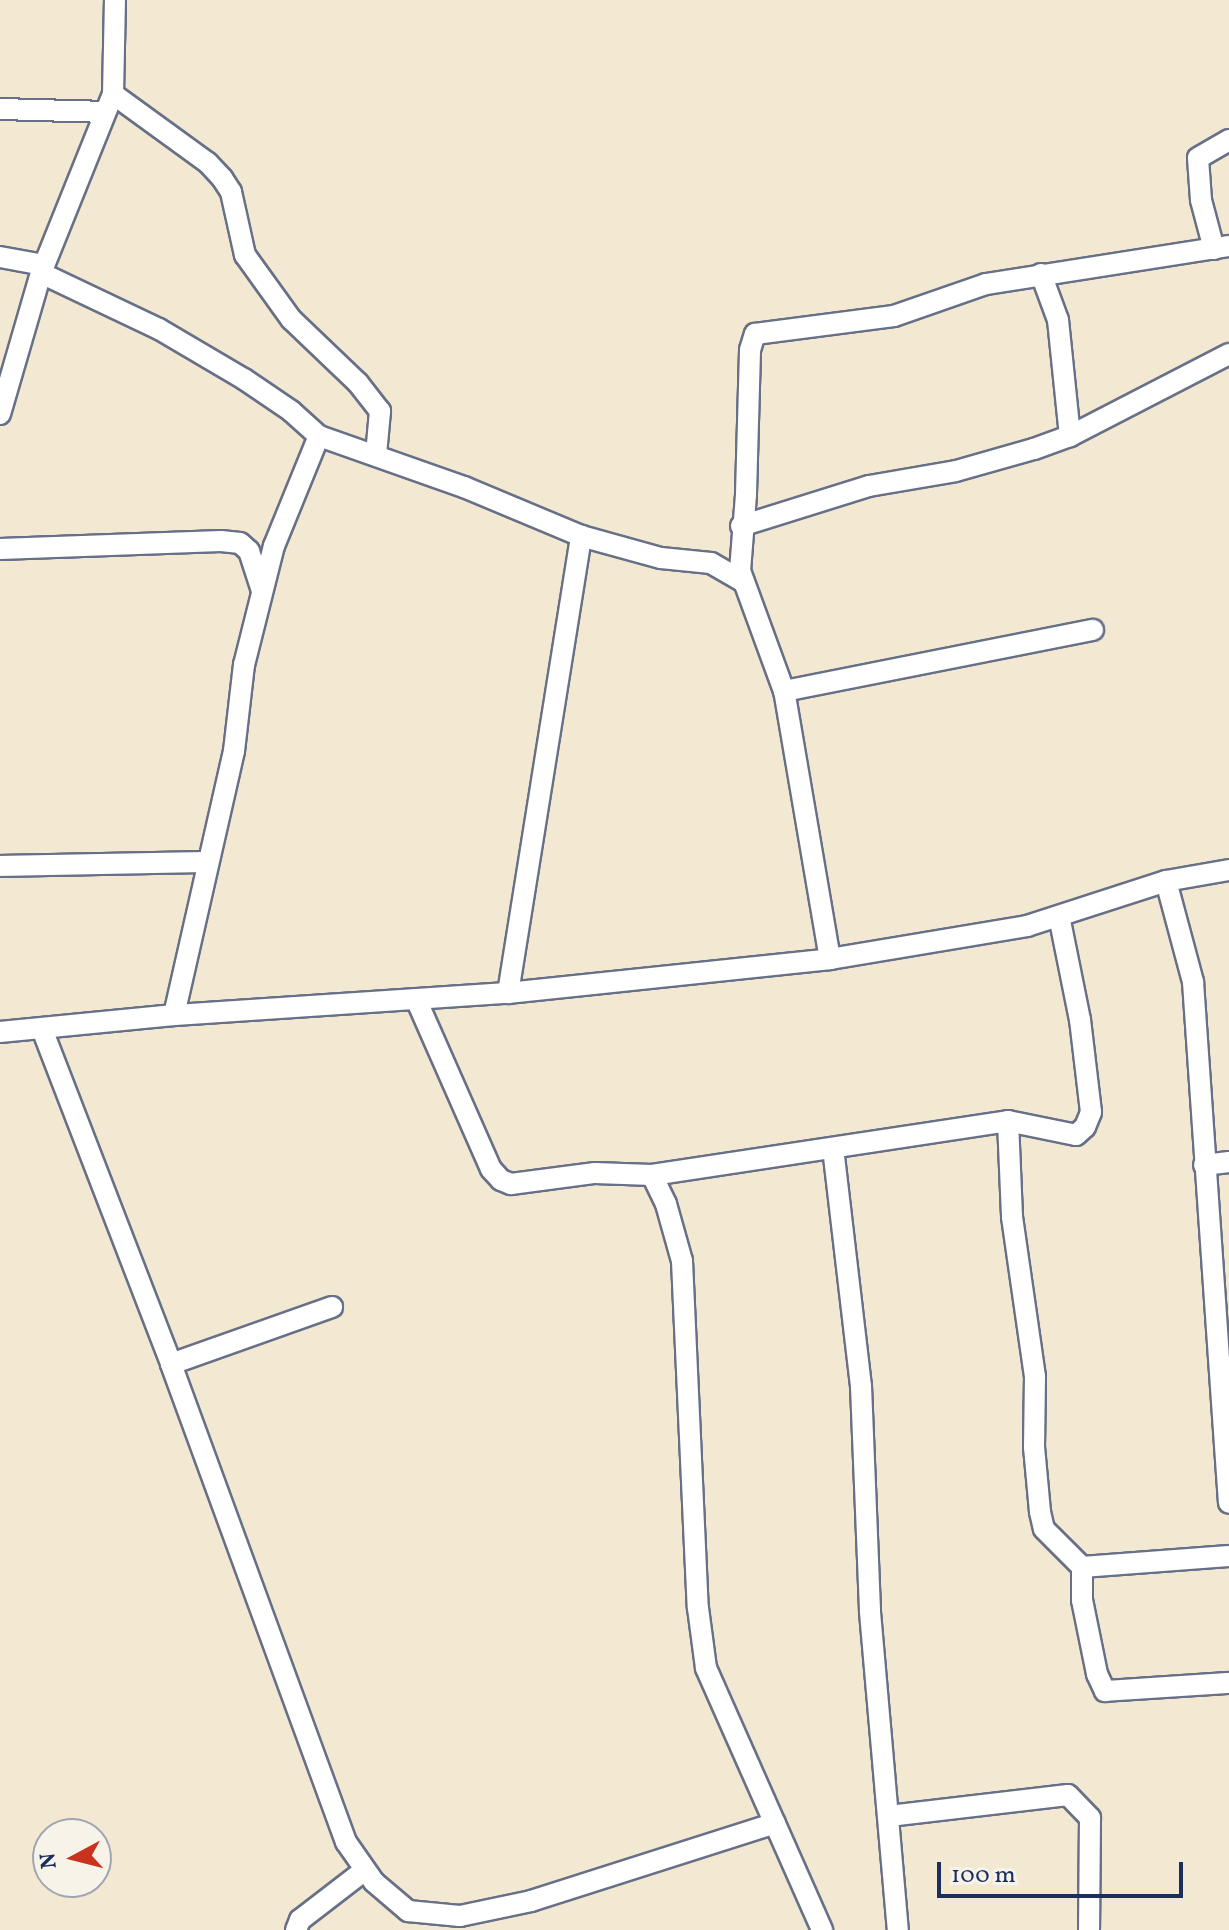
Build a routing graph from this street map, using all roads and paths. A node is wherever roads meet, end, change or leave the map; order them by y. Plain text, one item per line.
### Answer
1 (115, 0) edge
2 (109, 103) junction
3 (0, 109) edge
4 (1229, 140) edge
5 (1222, 247) edge
6 (0, 257) edge
7 (43, 269) junction
8 (1041, 274) junction
9 (1229, 354) edge
10 (0, 414) edge
11 (319, 436) junction
12 (1070, 436) junction
13 (376, 455) junction
14 (741, 526) junction
15 (581, 536) junction
16 (274, 546) junction
17 (0, 549) edge
18 (249, 551) junction
19 (744, 582) junction
20 (262, 591) junction
21 (1093, 630) dead end
22 (784, 691) junction
23 (208, 862) junction
24 (0, 866) edge
25 (1229, 870) edge
26 (1166, 881) junction
27 (1059, 916) junction
28 (830, 959) junction
29 (508, 993) junction
30 (416, 999) junction
31 (174, 1015) junction
32 (42, 1029) junction
33 (0, 1032) edge
34 (1008, 1121) junction
35 (833, 1148) junction
36 (1229, 1162) edge
37 (1204, 1165) junction
38 (652, 1175) junction
39 (332, 1307) dead end
40 (171, 1364) junction
41 (1226, 1368) edge
42 (1229, 1503) edge
43 (1229, 1556) edge
44 (1082, 1567) junction
45 (1229, 1683) edge
46 (889, 1816) junction
47 (775, 1823) junction
48 (365, 1870) junction
49 (296, 1930) edge
50 (822, 1930) edge
51 (898, 1930) edge
52 (1089, 1930) edge

1 - 2 street
2 - 3 street
2 - 7 street
2 - 13 street
4 - 5 street
5 - 8 street
6 - 7 street
7 - 10 street
7 - 11 street
8 - 12 street
8 - 14 street
9 - 12 street
11 - 13 street
11 - 16 street
12 - 14 street
13 - 15 street
14 - 19 street
15 - 19 street
15 - 29 street
16 - 18 street
16 - 20 street
17 - 18 street
18 - 20 street
19 - 22 street
20 - 23 street
21 - 22 street
22 - 28 street
23 - 24 street
23 - 31 street
25 - 26 street
26 - 27 street
26 - 37 street
27 - 28 street
27 - 34 street
28 - 29 street
29 - 30 street
30 - 31 street
30 - 38 street
31 - 32 street
32 - 33 street
32 - 40 street
34 - 35 street
34 - 44 street
35 - 38 street
35 - 46 street
36 - 37 street
37 - 41 street
38 - 47 street
39 - 40 street
40 - 48 street
41 - 42 street
43 - 44 street
44 - 45 street
46 - 51 street
46 - 52 street
47 - 48 street
47 - 50 street
48 - 49 street

